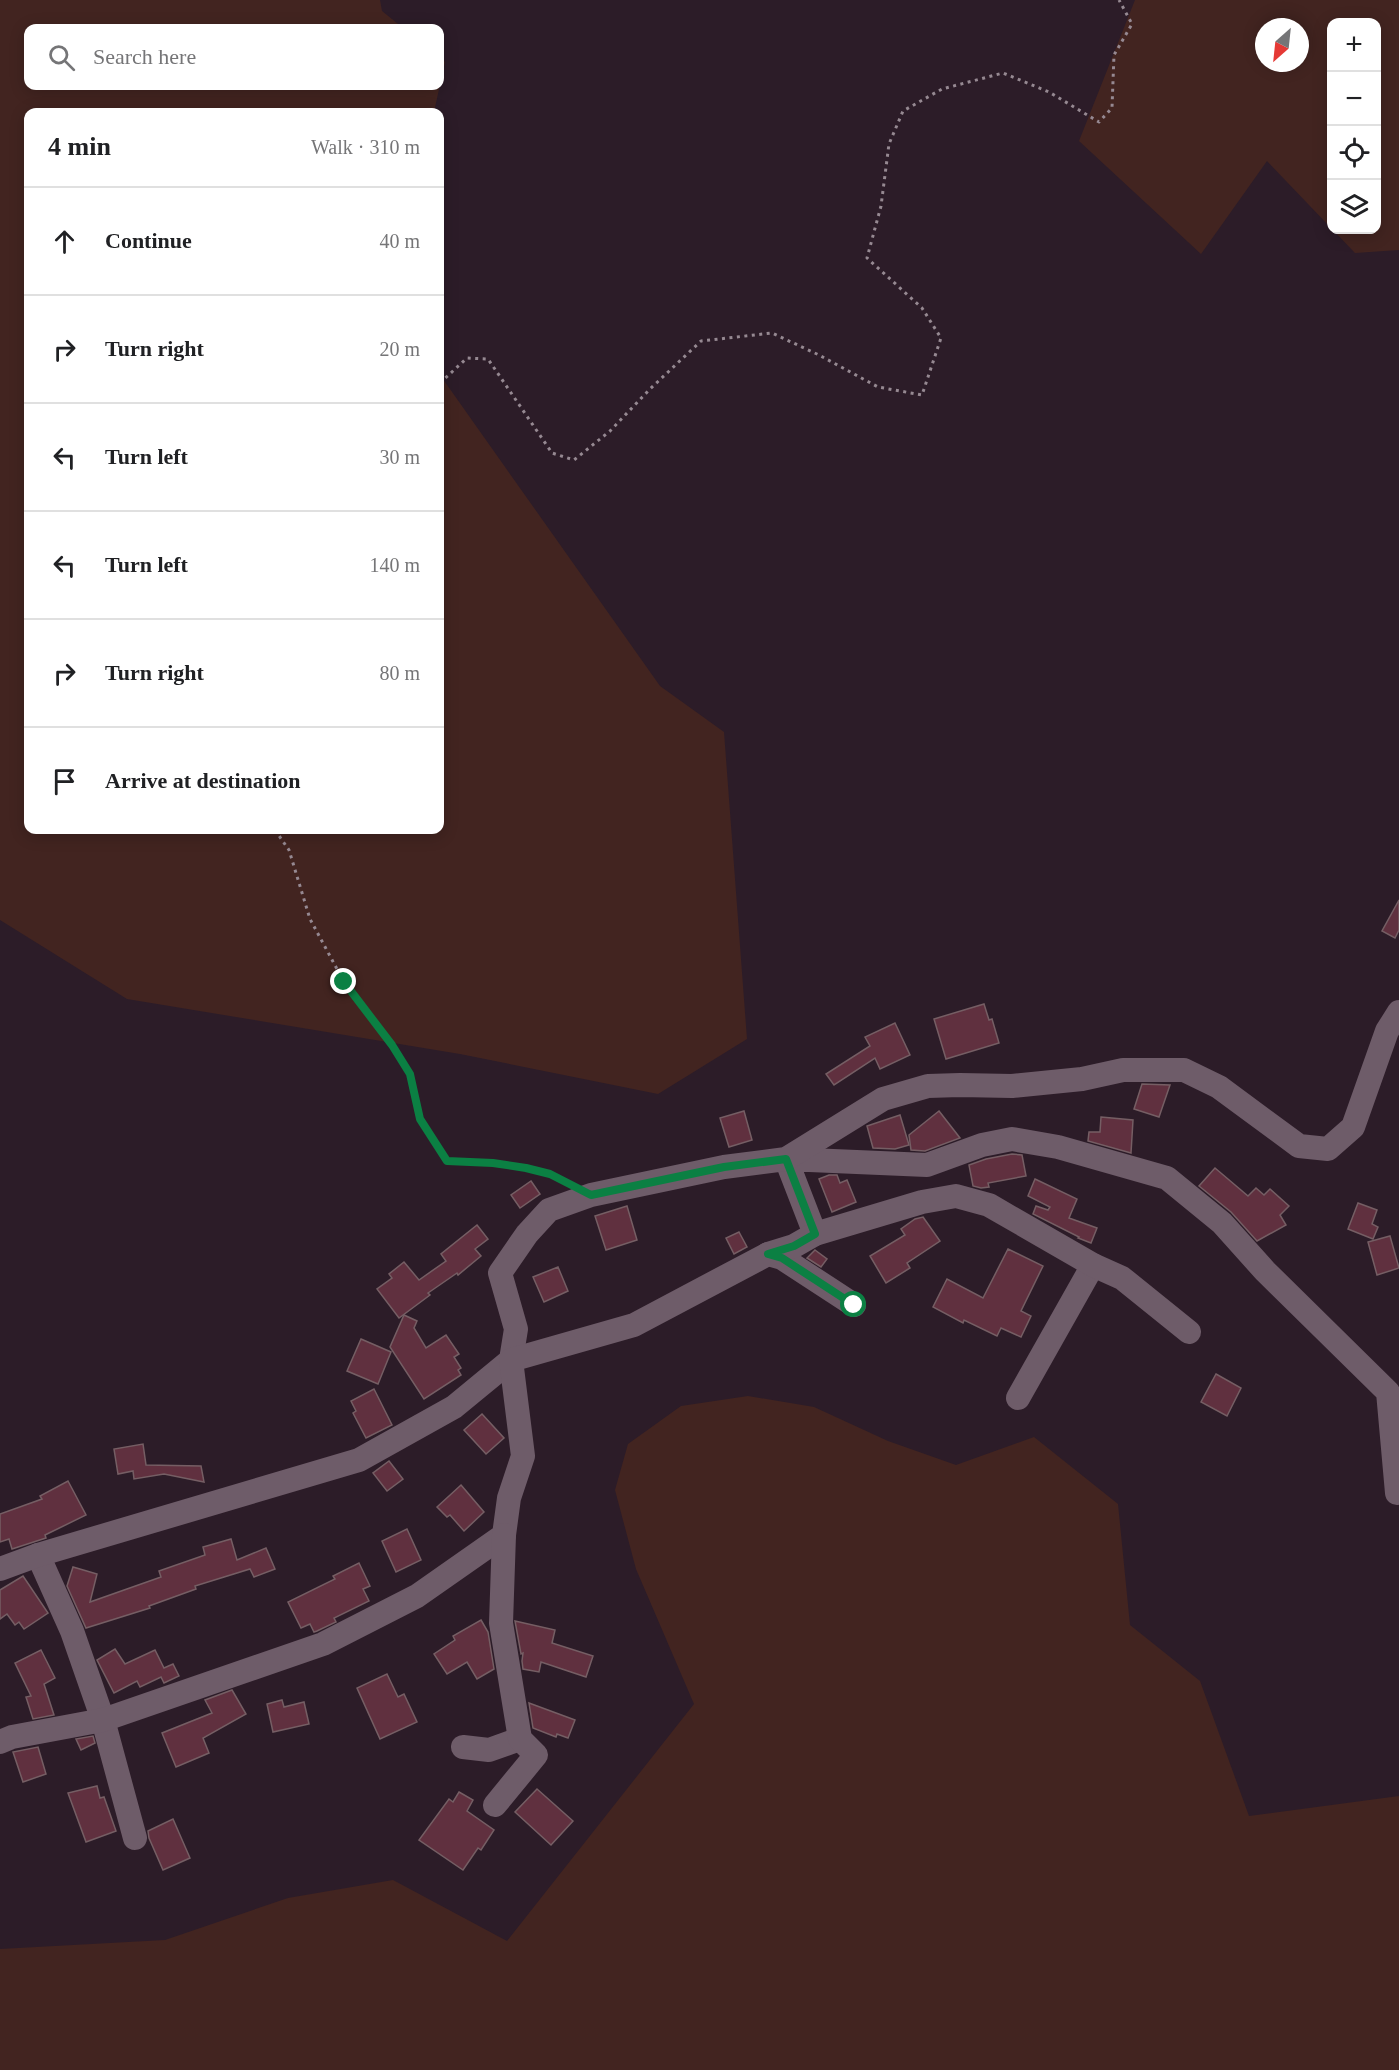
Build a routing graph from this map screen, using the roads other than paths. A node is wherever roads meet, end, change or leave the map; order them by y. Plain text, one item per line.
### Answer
1 (1399, 1012) edge
2 (786, 1159) junction
3 (815, 1234) junction
4 (768, 1254) junction
5 (1094, 1265) junction
6 (854, 1305) dead end
7 (1189, 1332) dead end
8 (511, 1360) junction
9 (1018, 1398) dead end
10 (1397, 1493) dead end
11 (504, 1535) junction
12 (38, 1555) junction
13 (0, 1569) edge
14 (103, 1720) junction
15 (520, 1739) junction
16 (0, 1742) edge
17 (464, 1747) dead end
18 (495, 1805) dead end
19 (135, 1838) dead end

1 - 2 street
2 - 3 street
2 - 8 street
2 - 10 street
3 - 4 street
3 - 5 street
4 - 6 street
4 - 8 street
5 - 7 street
5 - 9 street
8 - 11 street
8 - 12 street
11 - 14 street
11 - 15 street
12 - 13 street
12 - 14 street
14 - 16 street
14 - 19 street
15 - 17 street
15 - 18 street

